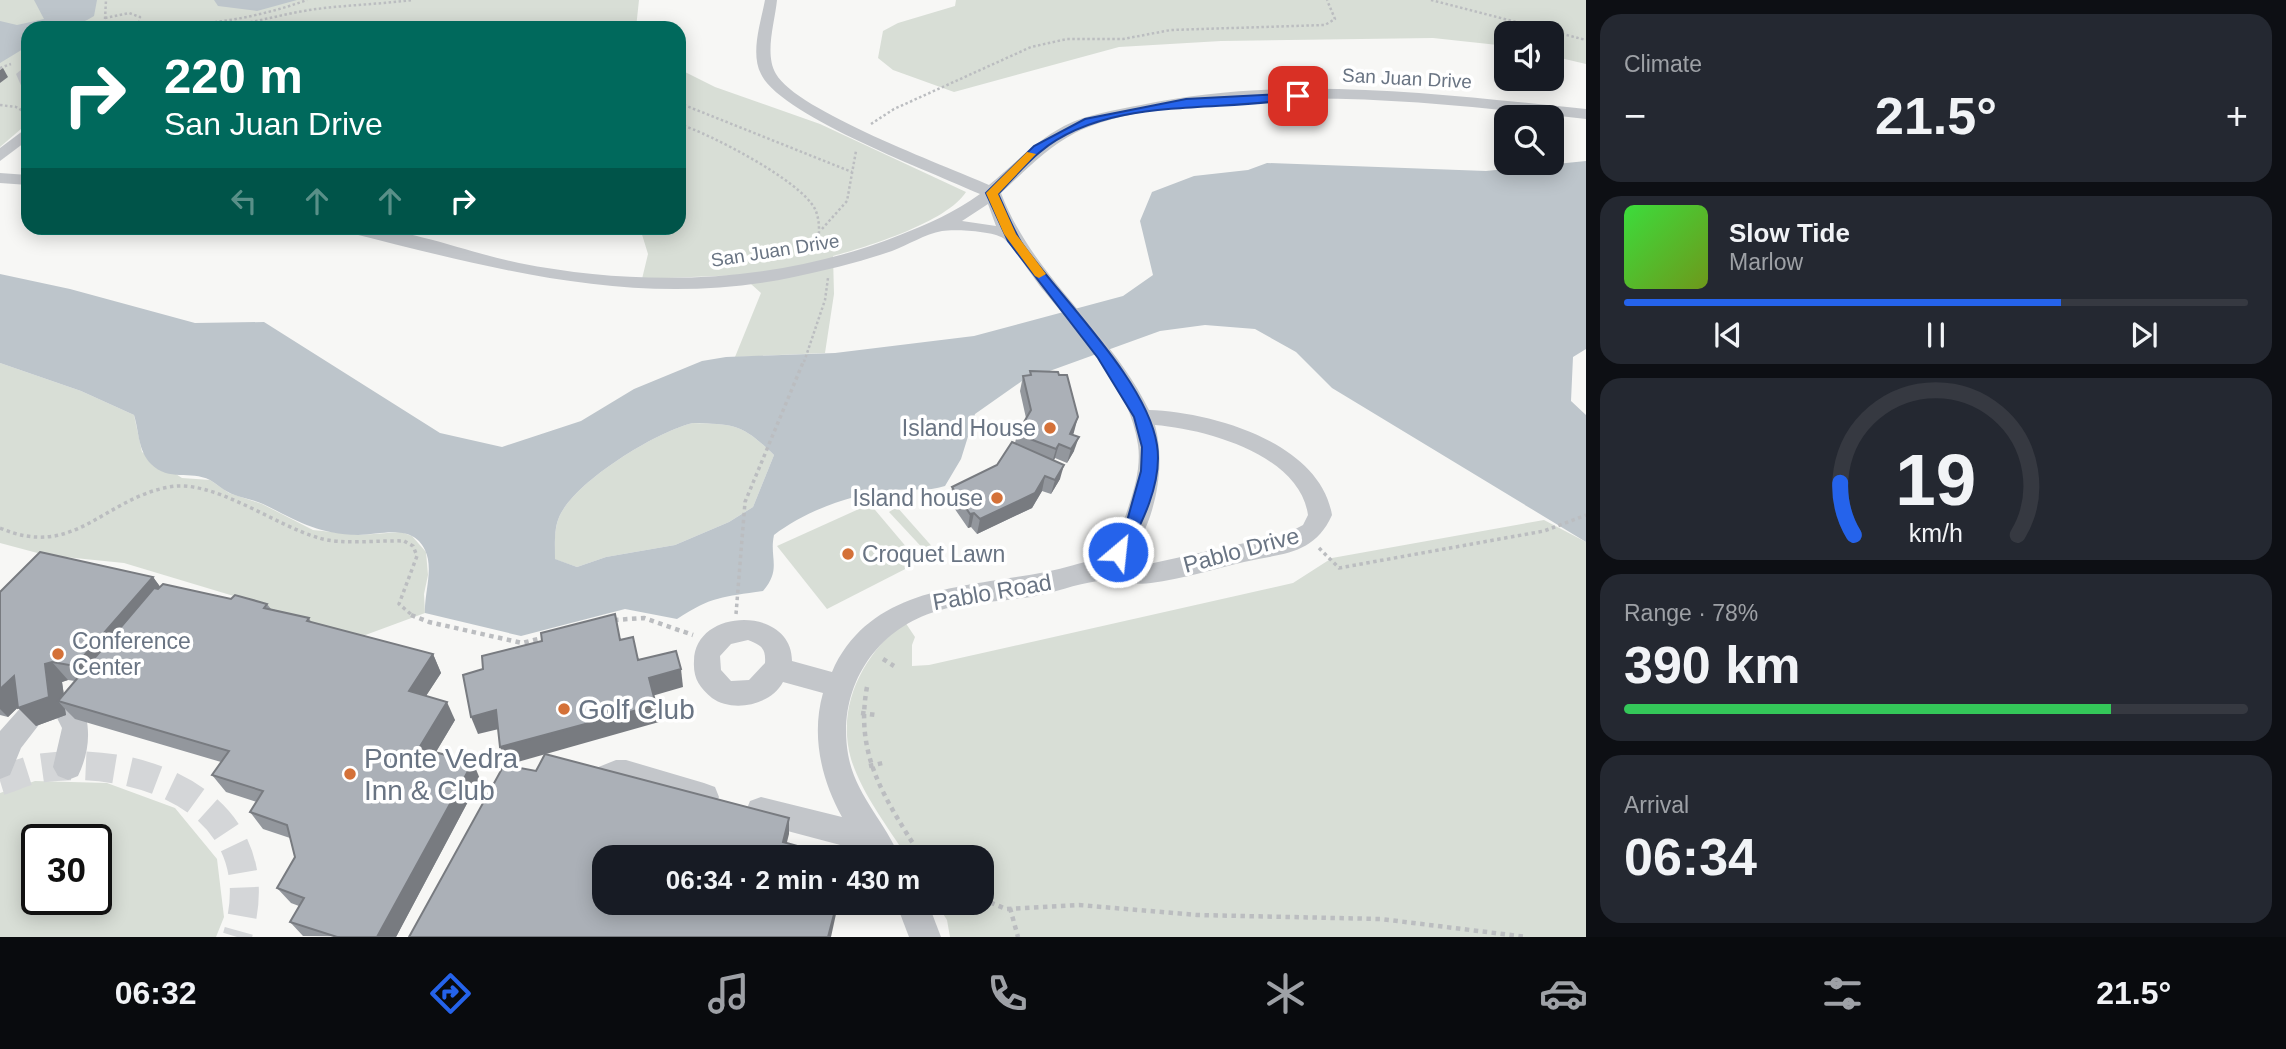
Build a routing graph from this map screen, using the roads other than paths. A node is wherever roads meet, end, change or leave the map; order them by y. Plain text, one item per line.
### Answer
1 (771, 0) edge
2 (1586, 114) edge
3 (21, 138) edge
4 (0, 156) edge
5 (0, 178) edge
6 (21, 180) edge
7 (992, 193) junction
8 (938, 226) junction
9 (1010, 234) junction
10 (381, 235) edge
11 (1069, 309) joint
12 (1141, 417) junction
13 (1101, 571) junction
14 (778, 669) dead end
15 (838, 685) junction
16 (65, 706) edge
17 (34, 713) edge
18 (0, 766) edge
19 (68, 767) dead end
20 (601, 780) edge
21 (869, 845) edge
22 (877, 845) edge
23 (917, 915) edge
24 (925, 937) edge

1 - 7 street
2 - 7 street, San Juan Drive
3 - 4 street
5 - 6 street
7 - 8 street, San Juan Drive
7 - 9 street
8 - 9 street
8 - 10 street, San Juan Drive
9 - 11 street
11 - 12 street
12 - 13 street
12 - 13 street, Pablo Drive
13 - 15 street, Pablo Road
14 - 15 street
15 - 22 street, Pablo Road
16 - 19 street
17 - 18 street
20 - 21 street
23 - 24 street

